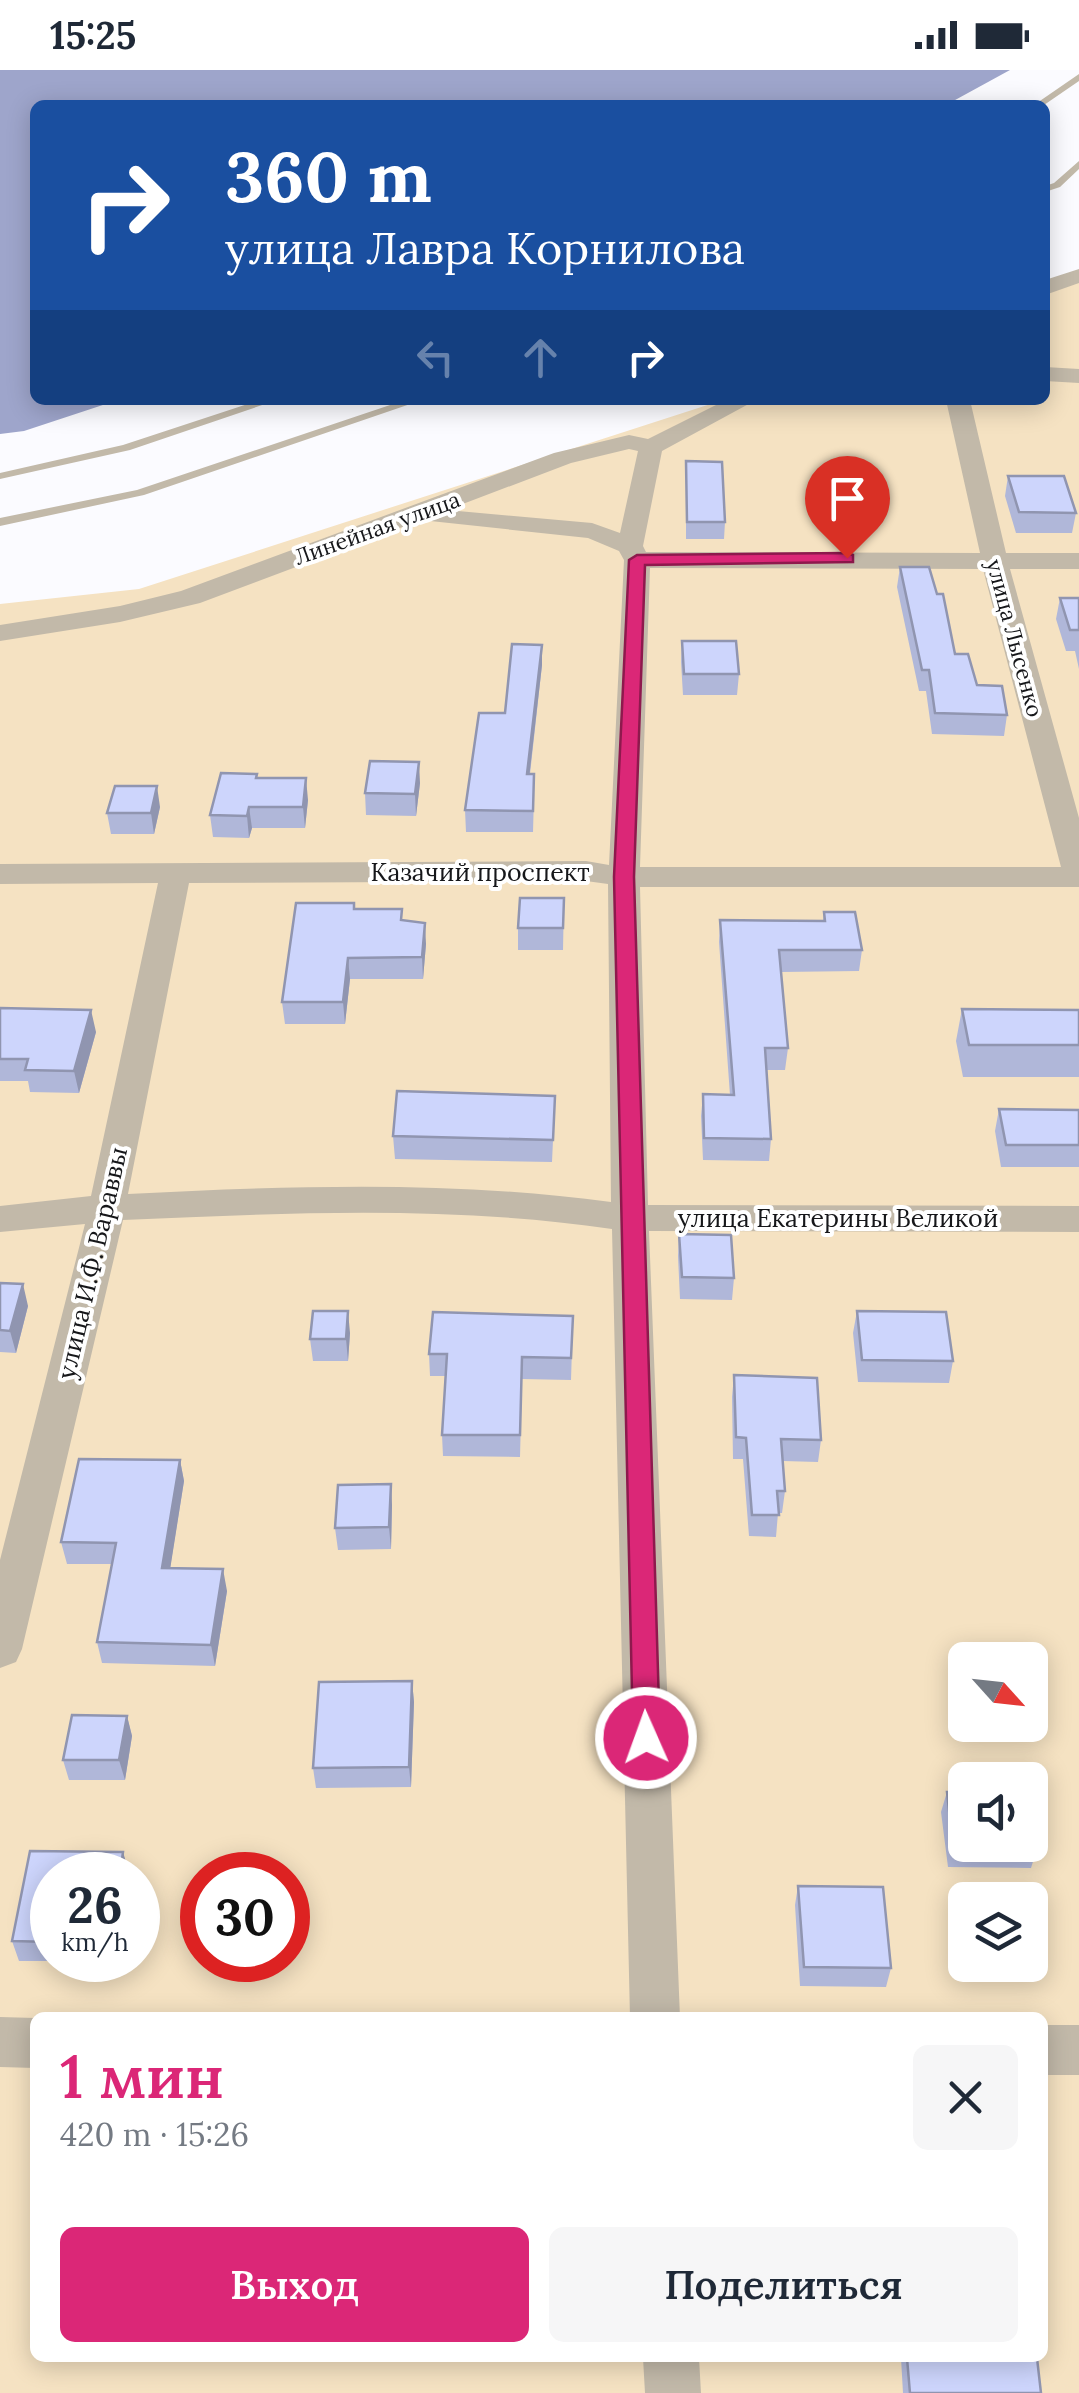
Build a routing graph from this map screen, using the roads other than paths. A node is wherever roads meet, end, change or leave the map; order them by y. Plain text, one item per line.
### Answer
1 (1079, 77) edge
2 (1045, 100) edge
3 (1079, 164) edge
4 (1050, 187) edge
5 (1079, 276) edge
6 (1050, 286) edge
7 (1050, 374) edge
8 (1079, 376) edge
9 (255, 405) edge
10 (401, 405) edge
11 (734, 405) edge
12 (959, 405) edge
13 (651, 447) junction
14 (0, 476) edge
15 (400, 517) junction
16 (0, 522) edge
17 (634, 553) junction
18 (1079, 561) edge
19 (994, 563) junction
20 (0, 633) edge
21 (0, 874) edge
22 (175, 876) junction
23 (1079, 876) edge
24 (624, 877) junction
25 (107, 1208) junction
26 (630, 1218) junction
27 (0, 1219) edge
28 (1079, 1220) edge
29 (0, 1650) edge
30 (656, 2012) edge
31 (0, 2042) edge
32 (30, 2043) edge
33 (1048, 2050) edge
34 (1079, 2050) edge
35 (671, 2362) edge
36 (673, 2393) edge

1 - 2 lane
3 - 4 lane
5 - 6 street
7 - 8 street
9 - 14 lane
10 - 16 lane
11 - 13 street, Линейная улица
12 - 19 street, улица Лысенко
13 - 15 street, Линейная улица
13 - 17 street
15 - 17 street
15 - 20 street, Линейная улица
17 - 19 street
17 - 24 street
18 - 19 street
19 - 23 street, улица Лысенко
21 - 22 street, Казачий проспект
22 - 24 street, Казачий проспект
22 - 25 street, улица И.Ф. Вараввы
23 - 24 street, Казачий проспект
24 - 26 street
25 - 26 street, улица Екатерины Великой
25 - 27 street, улица Екатерины Великой
25 - 29 street, улица И.Ф. Вараввы
26 - 28 street, улица Екатерины Великой
26 - 30 street
31 - 32 street
33 - 34 street
35 - 36 street

